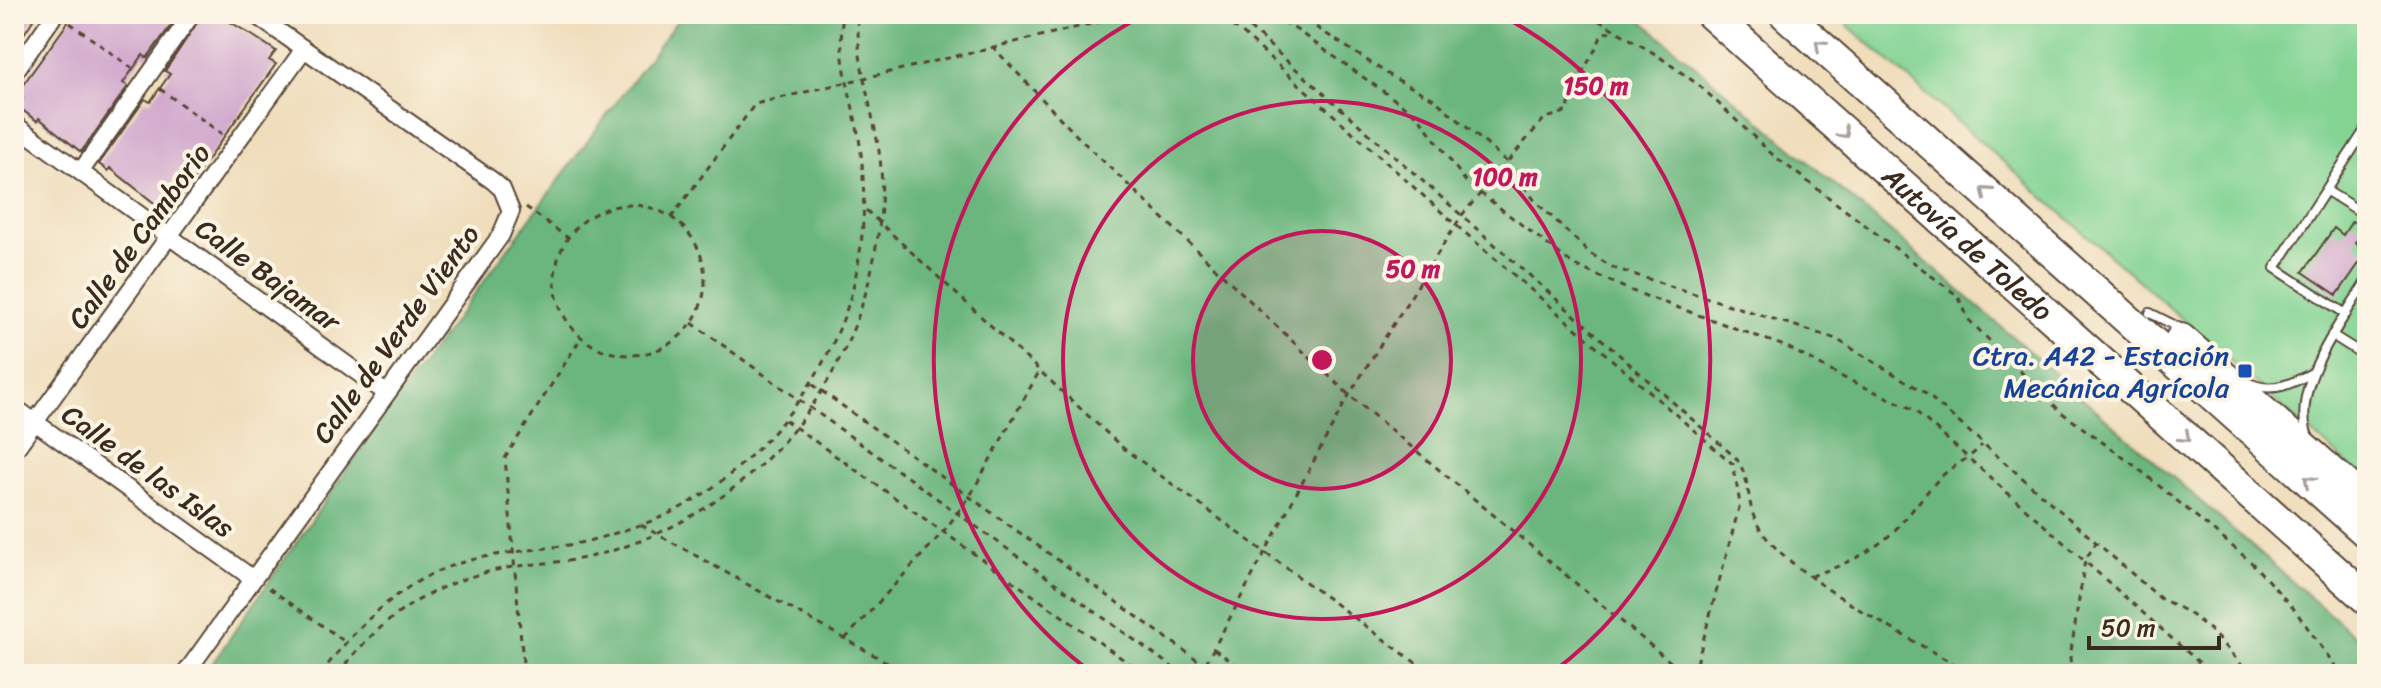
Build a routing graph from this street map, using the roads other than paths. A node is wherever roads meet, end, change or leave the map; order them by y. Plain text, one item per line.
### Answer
1 (55, 14) edge
2 (192, 14) edge
3 (254, 14) edge
4 (1711, 14) edge
5 (1785, 14) edge
6 (304, 49) junction
7 (14, 73) edge
8 (14, 124) edge
9 (2367, 127) edge
10 (81, 171) junction
11 (2327, 191) junction
12 (2367, 216) edge
13 (2031, 231) junction
14 (171, 236) junction
15 (2367, 280) edge
16 (2150, 313) junction
17 (2346, 314) junction
18 (2332, 335) junction
19 (2367, 357) edge
20 (2313, 372) junction
21 (2243, 380) junction
22 (386, 393) junction
23 (14, 407) edge
24 (35, 422) junction
25 (2309, 441) junction
26 (14, 451) edge
27 (2367, 493) edge
28 (2367, 503) edge
29 (2367, 533) edge
30 (259, 582) junction
31 (2367, 599) edge
32 (185, 674) edge

1 - 7 street
2 - 10 street
3 - 6 street
4 -> 31 highway, Autovía de Toledo
13 -> 5 highway, Autovía de Toledo
6 - 14 street, Calle de Camborio
6 - 22 street, Calle de Verde Viento
8 - 10 street, Calle Bajamar
9 - 11 lane
10 - 14 street, Calle Bajamar
11 - 12 lane
11 - 17 lane
13 - 16 highway
29 -> 13 highway, Autovía de Toledo
14 - 22 street, Calle Bajamar
14 - 24 street, Calle de Camborio
15 - 17 lane
16 - 21 lane
16 - 28 highway
17 - 18 lane
18 - 19 lane
18 - 20 lane
20 - 21 lane
20 - 25 lane
21 - 25 lane
22 - 30 street, Calle de Verde Viento
23 - 24 street, Calle de las Islas
24 - 26 street, Calle de Camborio
24 - 30 street, Calle de las Islas
25 - 27 lane
30 - 32 street, Calle de Verde Viento

